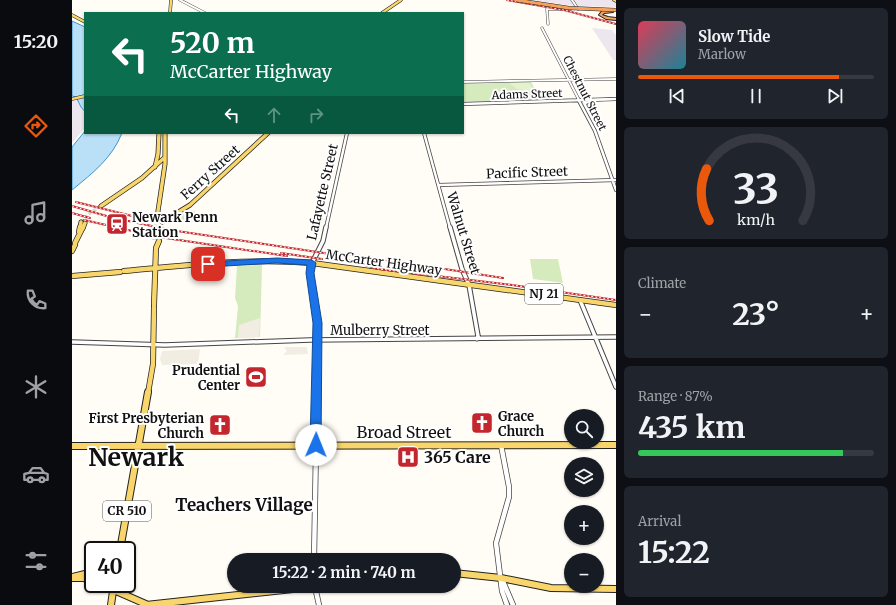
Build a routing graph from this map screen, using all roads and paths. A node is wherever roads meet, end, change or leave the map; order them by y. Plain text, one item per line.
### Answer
1 (172, 0) edge
2 (180, 0) edge
3 (187, 0) edge
4 (401, 0) edge
5 (516, 0) edge
6 (522, 0) edge
7 (572, 0) edge
8 (183, 2) junction
9 (616, 10) edge
10 (170, 12) edge
11 (203, 12) edge
12 (383, 12) edge
13 (72, 15) edge
14 (616, 19) edge
15 (84, 21) edge
16 (548, 24) dead end
17 (542, 28) dead end
18 (616, 79) edge
19 (568, 80) junction
20 (464, 82) edge
21 (84, 96) edge
22 (72, 99) edge
23 (616, 99) edge
24 (579, 100) junction
25 (464, 104) edge
26 (159, 134) edge
27 (165, 134) edge
28 (267, 134) edge
29 (347, 134) edge
30 (424, 134) edge
31 (164, 158) junction
32 (158, 162) junction
33 (154, 169) junction
34 (163, 170) junction
35 (614, 180) edge
36 (439, 185) junction
37 (616, 190) edge
38 (102, 206) tunnel mouth
39 (83, 223) tunnel mouth
40 (157, 241) tunnel mouth
41 (72, 251) edge
42 (312, 263) junction
43 (156, 269) junction
44 (72, 276) edge
45 (469, 284) junction
46 (580, 299) junction
47 (616, 305) edge
48 (596, 337) junction
49 (616, 337) edge
50 (477, 339) junction
51 (317, 340) junction
52 (72, 342) edge
53 (155, 345) junction
54 (616, 387) edge
55 (316, 445) junction
56 (501, 445) junction
57 (616, 445) edge
58 (72, 446) edge
59 (138, 446) junction
60 (122, 541) edge
61 (314, 553) edge
62 (84, 574) edge
63 (461, 575) edge
64 (72, 577) edge
65 (84, 578) edge
66 (501, 578) junction
67 (616, 588) edge
68 (113, 593) edge
69 (125, 593) edge
70 (254, 593) edge
71 (318, 593) edge
72 (111, 605) edge
73 (147, 605) edge
74 (319, 605) edge
75 (507, 605) edge
76 (513, 605) edge

1 - 10 main road
2 - 8 street
3 - 8 street
4 - 12 main road
5 - 9 highway, bridge
6 - 9 highway, bridge
7 - 16 street
8 - 11 street
9 - 14 highway, bridge
13 - 15 main road
17 - 19 street, Chestnut Street
18 - 19 street
19 - 20 street
19 - 24 street, Chestnut Street
21 - 22 main road
23 - 24 street, Adams Street
24 - 25 street, Adams Street
24 - 35 street, Chestnut Street
26 - 32 main road
27 - 31 main road
28 - 34 main road, Ferry Street
29 - 42 street, Lafayette Street
30 - 36 street, Walnut Street
31 - 32 main road
31 - 34 main road
32 - 33 main road
32 - 34 main road
33 - 34 main road
33 - 38 main road
35 - 36 street, Pacific Street
35 - 37 street, Chestnut Street
36 - 45 street, Walnut Street
39 - 41 main road
40 - 43 main road
42 - 43 main road, McCarter Highway / NJ 21
42 - 45 main road, McCarter Highway / NJ 21
42 - 51 street, Lafayette Street
43 - 44 main road, McCarter Highway / NJ 21
43 - 53 main road, CR 510
45 - 46 main road, McCarter Highway / NJ 21
45 - 50 street, Walnut Street
46 - 47 main road, McCarter Highway / NJ 21
46 - 48 street
48 - 49 street, Mulberry Street
48 - 50 street, Mulberry Street
48 - 54 street
50 - 51 street, Mulberry Street
51 - 53 street, Mulberry Street
51 - 55 street, Lafayette Street
52 - 53 street, Mulberry Street
53 - 59 main road, CR 510
55 - 56 main road, Broad Street
55 - 59 main road, Broad Street
55 - 61 street, Lafayette Street
56 - 57 main road, Broad Street
56 - 66 street
58 - 59 main road, Broad Street
59 - 60 main road, CR 510
62 - 64 main road
63 - 66 main road
64 - 65 main road
66 - 67 main road
66 - 75 street
66 - 76 street
68 - 72 main road
69 - 73 main road
70 - 73 main road
71 - 74 street

